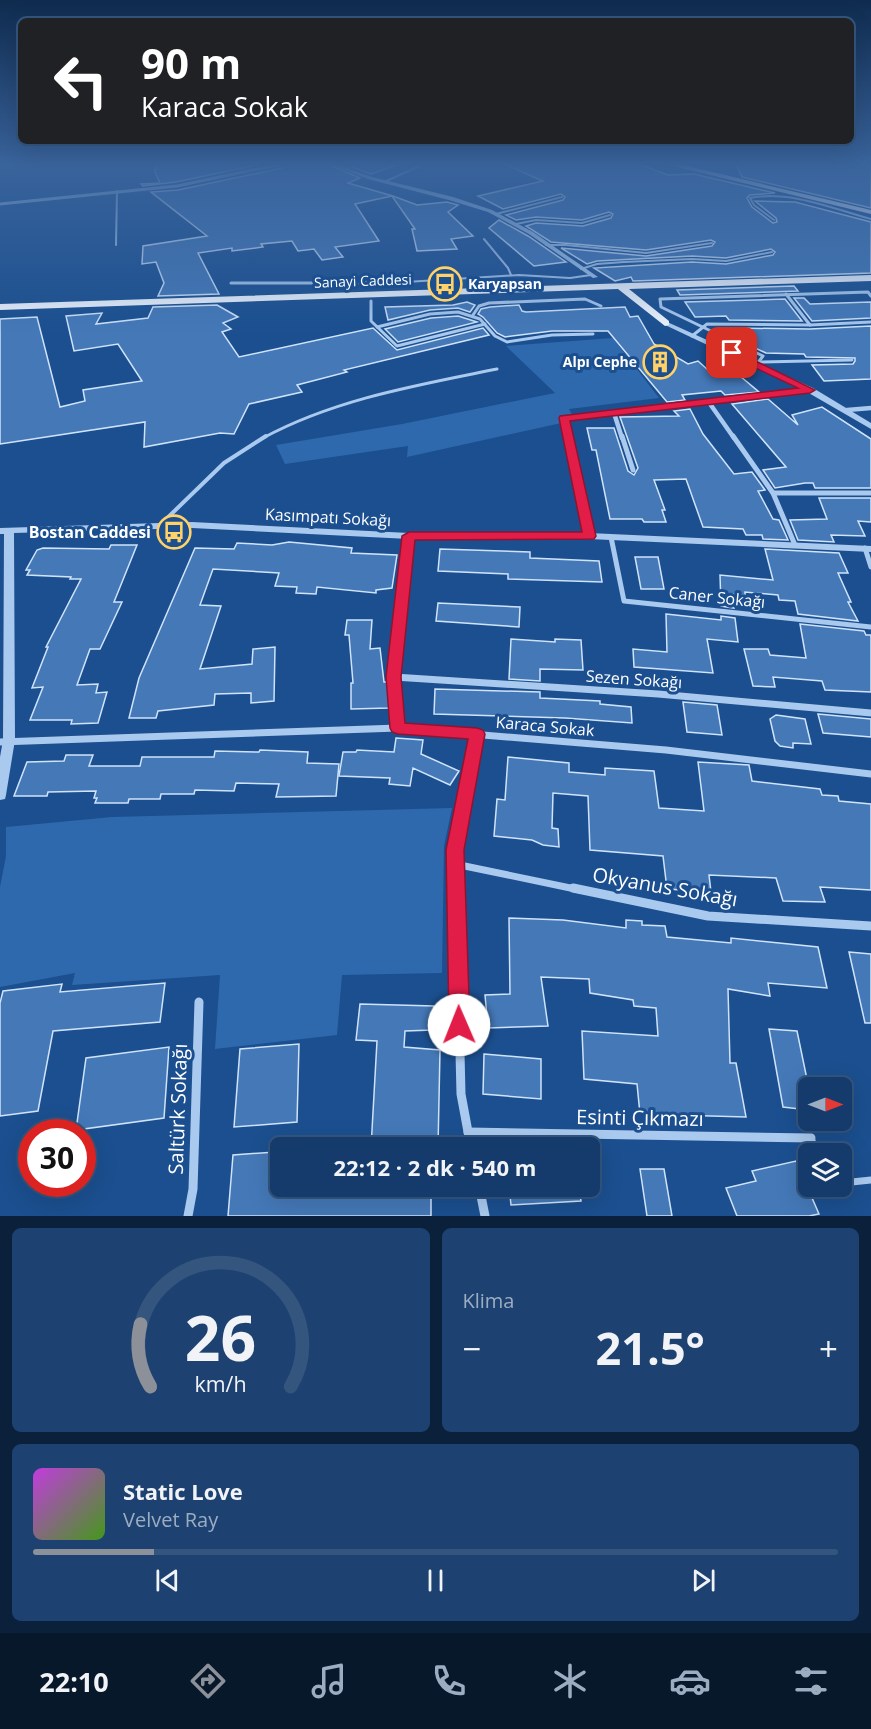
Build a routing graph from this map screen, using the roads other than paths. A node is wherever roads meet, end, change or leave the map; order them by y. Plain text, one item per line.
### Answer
1 (116, 221) edge
2 (509, 221) edge
3 (532, 221) edge
4 (547, 221) edge
5 (590, 221) edge
6 (516, 224) junction
7 (484, 238) dead end
8 (712, 243) dead end
9 (116, 244) dead end
10 (546, 245) junction
11 (771, 252) dead end
12 (581, 269) junction
13 (511, 275) junction
14 (593, 276) junction
15 (871, 278) edge
16 (231, 283) dead end
17 (871, 285) edge
18 (603, 286) junction
19 (622, 286) junction
20 (790, 291) junction
21 (631, 292) junction
22 (613, 293) junction
23 (871, 296) edge
24 (371, 301) junction
25 (601, 306) dead end
26 (0, 307) edge
27 (0, 313) edge
28 (473, 315) junction
29 (871, 322) edge
30 (665, 323) junction
31 (485, 324) junction
32 (810, 325) junction
33 (377, 327) junction
34 (702, 327) junction
35 (593, 334) dead end
36 (692, 336) junction
37 (852, 360) dead end
38 (758, 363) junction
39 (497, 369) dead end
40 (810, 390) junction
41 (708, 401) junction
42 (871, 408) edge
43 (846, 410) junction
44 (614, 413) junction
45 (871, 427) edge
46 (633, 470) dead end
47 (773, 493) junction
48 (871, 493) edge
49 (159, 526) junction
50 (4, 531) edge
51 (409, 536) junction
52 (589, 536) junction
53 (611, 537) junction
54 (795, 545) junction
55 (868, 549) edge
56 (871, 567) edge
57 (5, 619) edge
58 (871, 627) edge
59 (394, 677) junction
60 (871, 713) edge
61 (398, 728) junction
62 (477, 734) junction
63 (5, 741) edge
64 (871, 774) edge
65 (0, 795) edge
66 (455, 864) junction
67 (871, 926) edge
68 (199, 1002) dead end
69 (468, 1132) junction
70 (469, 1137) edge
71 (811, 1138) joint
72 (813, 1143) edge
73 (871, 1180) edge
74 (852, 1182) edge
75 (481, 1197) edge
76 (188, 1216) edge
77 (485, 1216) edge

1 - 9 lane
2 - 6 street
3 - 6 lane
4 - 5 lane
6 - 10 street
7 - 13 lane
8 - 10 lane
10 - 12 street
11 - 12 lane
12 - 14 street
13 - 14 lane
13 - 16 lane
14 - 18 main road
14 - 19 main road
15 - 19 main road, Sanayi Caddesi
17 - 20 main road, Sanayi Caddesi
18 - 19 main road, Sanayi Caddesi
18 - 22 main road
18 - 26 main road, Sanayi Caddesi
19 - 21 main road
20 - 21 main road, Sanayi Caddesi
20 - 23 lane
20 - 32 lane
20 - 34 lane
21 - 22 main road, Sanayi Caddesi
21 - 30 main road
22 - 24 main road, Sanayi Caddesi
22 - 30 main road
24 - 27 main road, Sanayi Caddesi
24 - 33 lane
25 - 28 lane
28 - 31 lane
28 - 33 lane
29 - 32 lane
30 - 36 street
31 - 33 lane
31 - 35 lane
32 - 34 lane
34 - 36 lane
34 - 38 lane
36 - 38 street
37 - 38 lane
38 - 40 street
39 - 49 lane
40 - 41 street
40 - 43 street
41 - 44 street
41 - 47 street
42 - 43 street
43 - 45 street
44 - 46 street
44 - 52 street
47 - 48 street
47 - 54 street
49 - 50 street, Kasımpatı Sokağı
49 - 51 street, Kasımpatı Sokağı
50 - 57 street
51 - 52 street, Kasımpatı Sokağı
51 - 59 street
52 - 53 street, Kasımpatı Sokağı
53 - 54 street, Kasımpatı Sokağı
53 - 58 street, Caner Sokağı
54 - 55 street, Kasımpatı Sokağı
55 - 56 street
57 - 63 street
59 - 60 street, Sezen Sokağı
59 - 61 street
61 - 62 street, Karaca Sokak
61 - 63 street, Karaca Sokak
62 - 64 street, Karaca Sokak
62 - 66 street
63 - 65 street
66 - 67 street, Okyanus Sokağı
66 - 69 street
68 - 76 street, Saltürk Sokağı
69 - 70 street
69 - 71 street, Esinti Çıkmazı
71 - 72 lane
73 - 74 lane
75 - 77 street

